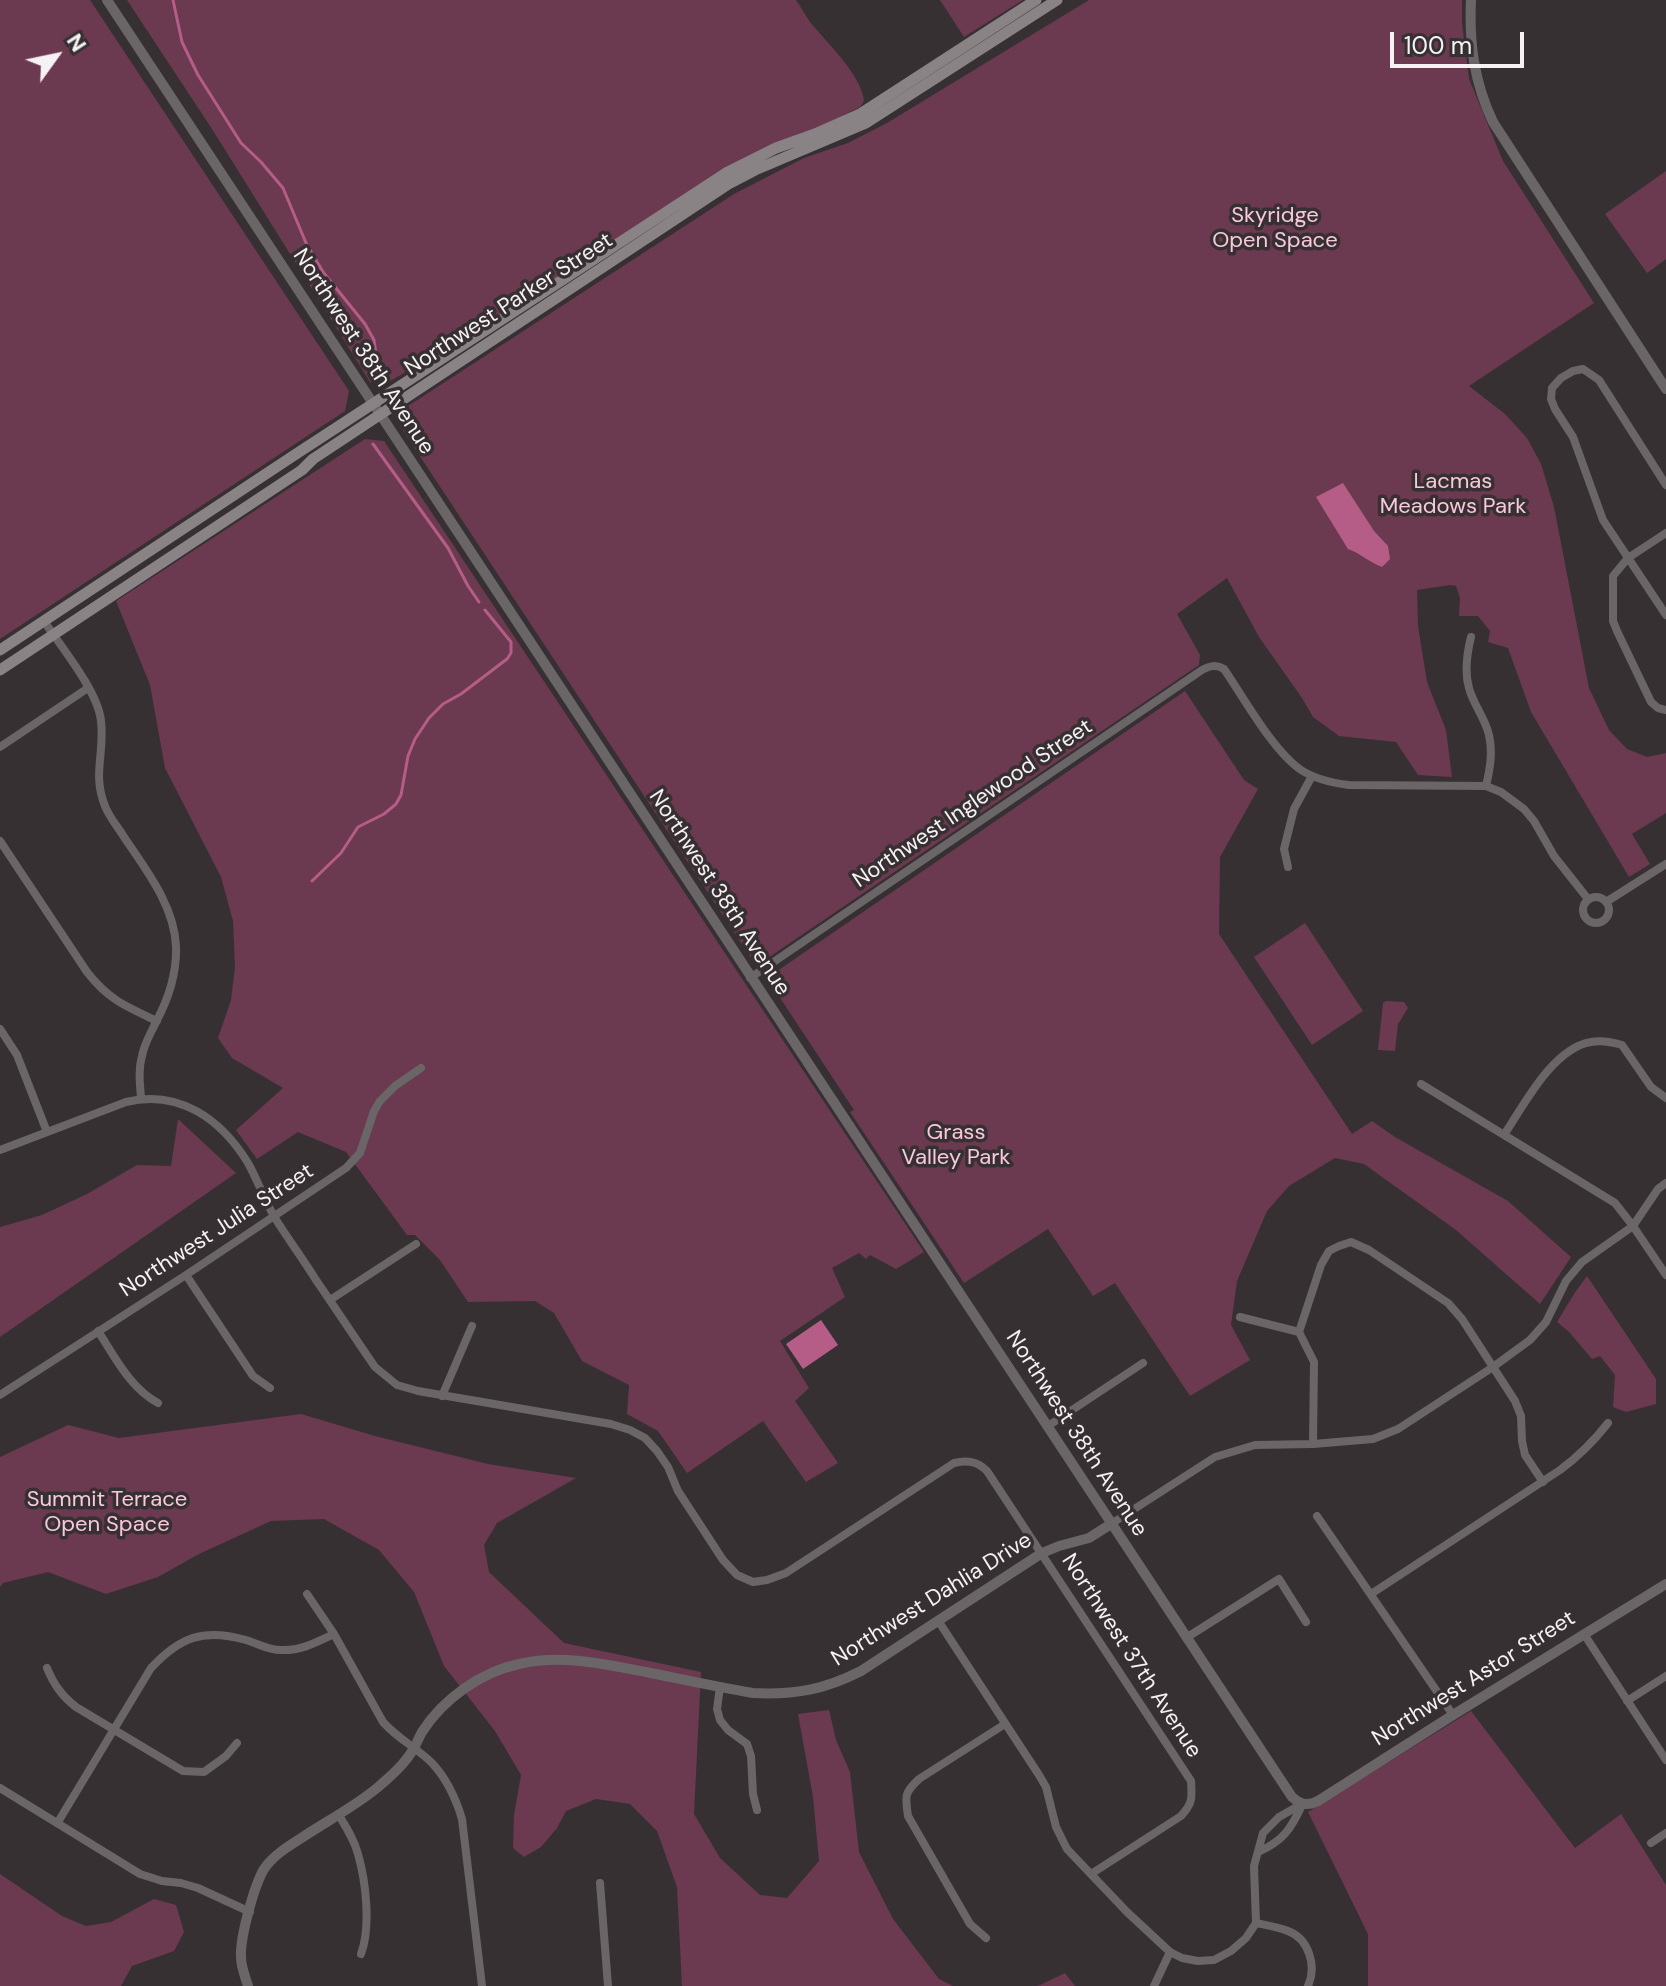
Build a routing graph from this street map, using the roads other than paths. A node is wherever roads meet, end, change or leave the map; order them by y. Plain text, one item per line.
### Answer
1 (107, 0) edge
2 (1036, 0) edge
3 (1057, 0) edge
4 (1471, 0) edge
5 (1666, 389) edge
6 (376, 410) junction
7 (1666, 485) edge
8 (1666, 533) edge
9 (1628, 558) junction
10 (1666, 615) edge
11 (44, 621) junction
12 (53, 635) junction
13 (1471, 637) dead end
14 (0, 650) edge
15 (0, 670) edge
16 (88, 688) junction
17 (1666, 710) edge
18 (0, 747) edge
19 (1312, 776) junction
20 (1486, 786) junction
21 (0, 841) edge
22 (1666, 864) edge
23 (1288, 867) dead end
24 (1588, 899) junction
25 (1606, 902) junction
26 (750, 978) junction
27 (157, 1021) junction
28 (0, 1029) edge
29 (421, 1068) dead end
30 (1421, 1084) dead end
31 (141, 1098) junction
32 (1666, 1098) edge
33 (47, 1132) junction
34 (1504, 1135) junction
35 (0, 1150) edge
36 (1666, 1183) edge
37 (274, 1216) junction
38 (1633, 1226) junction
39 (416, 1244) dead end
40 (186, 1275) junction
41 (1666, 1275) edge
42 (330, 1300) junction
43 (1240, 1317) dead end
44 (472, 1326) dead end
45 (98, 1331) junction
46 (1299, 1332) junction
47 (1143, 1363) dead end
48 (1493, 1367) junction
49 (270, 1388) dead end
50 (0, 1395) edge
51 (442, 1396) junction
52 (158, 1403) dead end
53 (1608, 1423) dead end
54 (1048, 1426) junction
55 (1313, 1444) junction
56 (1543, 1482) junction
57 (1317, 1516) dead end
58 (1111, 1524) junction
59 (1042, 1553) junction
60 (1666, 1584) edge
61 (307, 1594) dead end
62 (1371, 1594) junction
63 (939, 1622) junction
64 (1306, 1622) dead end
65 (334, 1634) junction
66 (1584, 1634) junction
67 (1186, 1638) junction
68 (47, 1668) dead end
69 (1666, 1676) edge
70 (720, 1687) junction
71 (1627, 1701) junction
72 (1453, 1715) junction
73 (1005, 1724) junction
74 (114, 1729) junction
75 (237, 1743) dead end
76 (413, 1749) junction
77 (1666, 1760) edge
78 (0, 1788) edge
79 (1302, 1804) junction
80 (757, 1810) dead end
81 (338, 1814) junction
82 (58, 1822) junction
83 (1666, 1833) edge
84 (1651, 1843) dead end
85 (1258, 1852) junction
86 (1091, 1874) junction
87 (600, 1883) dead end
88 (250, 1912) junction
89 (1256, 1923) junction
90 (986, 1938) dead end
91 (1170, 1952) junction
92 (361, 1954) dead end
93 (248, 1986) edge
94 (482, 1986) edge
95 (608, 1986) edge
96 (1154, 1986) edge
97 (1308, 1986) edge

1 - 6 street, Northwest 38th Avenue
2 - 6 main road, Northwest Parker Street
3 - 6 main road, Northwest Parker Street
4 - 5 street
6 - 11 main road, Northwest Parker Street
6 - 12 main road, Northwest Parker Street
6 - 26 street, Northwest 38th Avenue
7 - 9 street
8 - 9 street
9 - 10 street
9 - 17 street
11 - 12 street
11 - 14 main road, Northwest Parker Street
12 - 15 main road, Northwest Parker Street
12 - 16 street
13 - 20 street
16 - 18 street
16 - 27 street
19 - 20 street
19 - 23 street
19 - 26 street, Northwest Inglewood Street
20 - 24 street
21 - 27 street
22 - 25 street
24 - 25 street
24 - 25 street
26 - 54 street, Northwest 38th Avenue
27 - 31 street
28 - 33 street
29 - 37 street, Northwest Julia Street
30 - 34 street
31 - 33 street
31 - 37 street
32 - 34 street
33 - 35 street
34 - 38 street
36 - 38 street, Northwest Dahlia Drive
37 - 40 street, Northwest Julia Street
37 - 42 street
38 - 41 street
38 - 48 street, Northwest Dahlia Drive
39 - 42 street
40 - 45 street, Northwest Julia Street
40 - 49 street
42 - 51 street
43 - 46 street
44 - 51 street
45 - 50 street, Northwest Julia Street
45 - 52 street
46 - 48 street
46 - 55 street
47 - 54 street
48 - 55 street, Northwest Dahlia Drive
48 - 56 street
51 - 59 street, Northwest 37th Avenue
53 - 56 street
54 - 58 street, Northwest 38th Avenue
55 - 58 street, Northwest Dahlia Drive
56 - 62 street
57 - 62 street
58 - 59 street, Northwest Dahlia Drive
58 - 67 street, Northwest 38th Avenue
59 - 63 street, Northwest Dahlia Drive
59 - 86 street, Northwest 37th Avenue
60 - 66 street, Northwest Astor Street
61 - 65 street
62 - 72 street
63 - 70 street, Northwest Dahlia Drive
63 - 73 street
64 - 67 street
65 - 74 street
65 - 76 street
66 - 71 street
66 - 72 street, Northwest Astor Street
67 - 79 street, Northwest 38th Avenue
68 - 74 street
69 - 71 street
70 - 76 street, Northwest Dahlia Drive
70 - 80 street
71 - 77 street
72 - 79 street, Northwest Astor Street
73 - 86 street
73 - 90 street
74 - 75 street
74 - 82 street
76 - 81 street, Northwest Dahlia Drive
76 - 94 street
78 - 82 street
79 - 85 street
79 - 85 street, Northwest Astor Street
81 - 88 street, Northwest Dahlia Drive
81 - 92 street
82 - 88 street
83 - 84 street
85 - 89 street, Northwest Astor Street
86 - 91 street
87 - 95 street
88 - 93 street, Northwest Dahlia Drive
89 - 91 street
89 - 97 street
91 - 96 street

